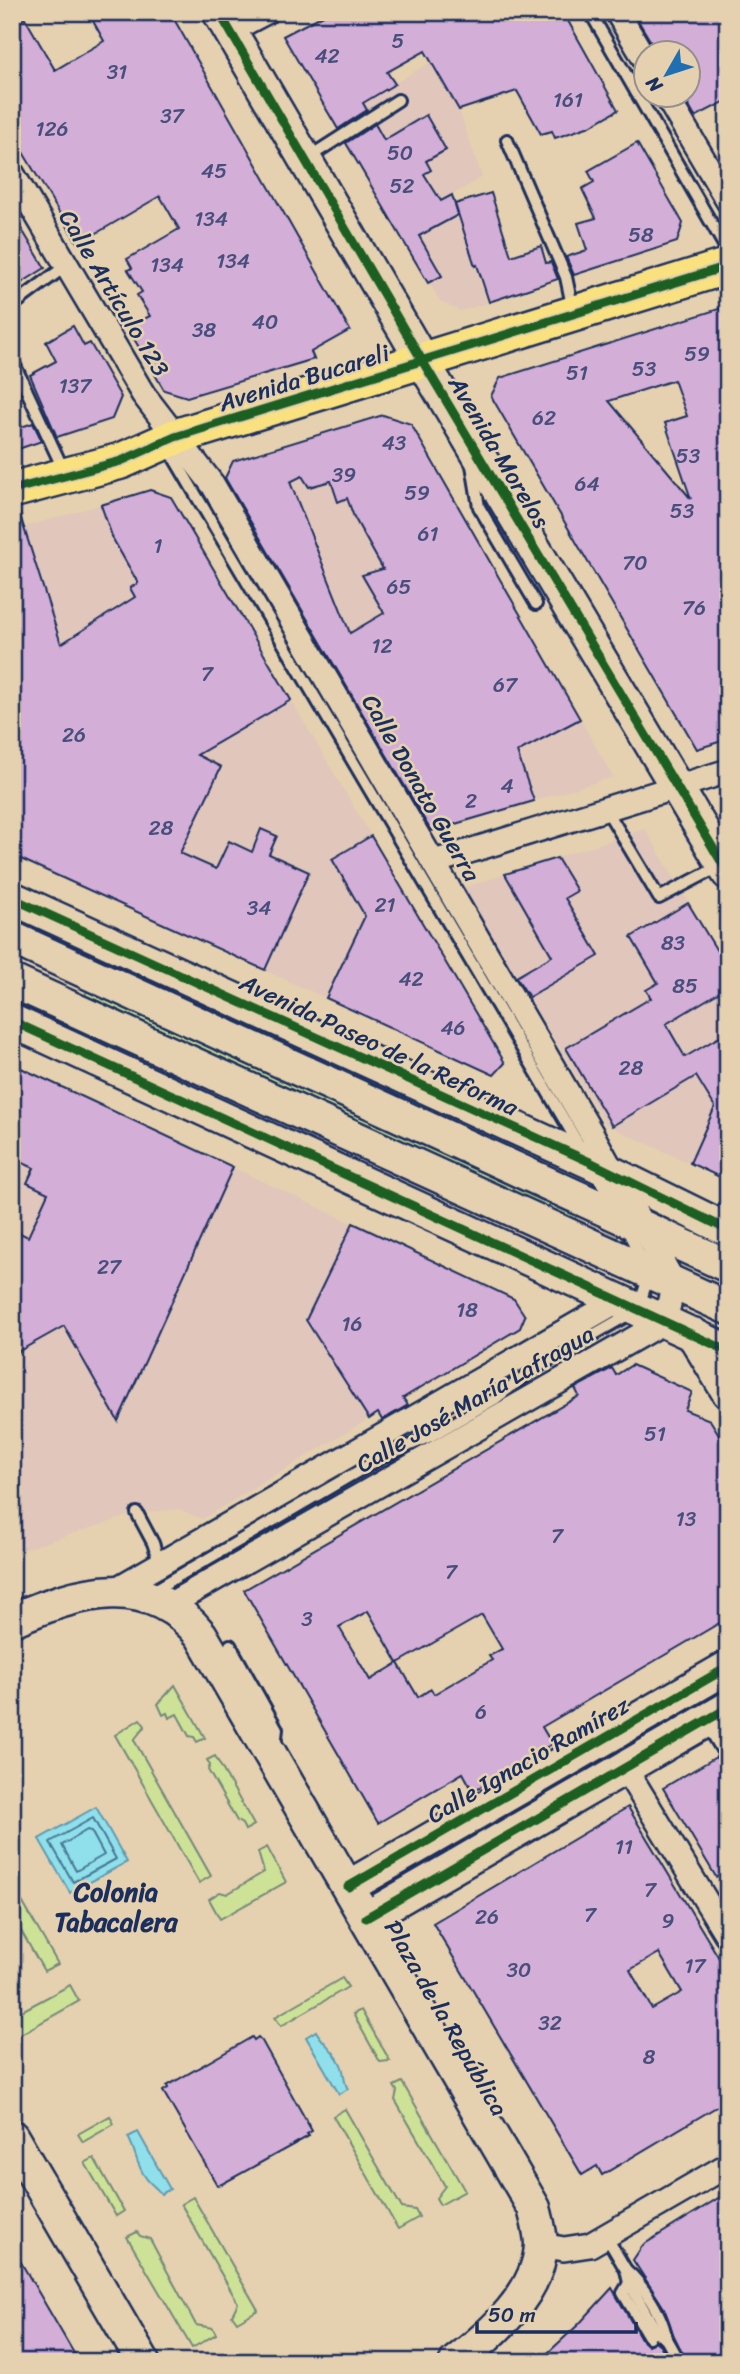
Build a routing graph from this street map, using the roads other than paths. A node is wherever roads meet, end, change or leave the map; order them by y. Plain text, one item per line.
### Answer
1 (266, 12) edge
2 (590, 12) edge
3 (617, 12) edge
4 (224, 22) edge
5 (632, 38) edge
6 (398, 100) dead end
7 (673, 108) edge
8 (508, 140) dead end
9 (305, 160) junction
10 (12, 173) edge
11 (728, 201) edge
12 (728, 252) edge
13 (67, 265) junction
14 (728, 266) edge
15 (12, 306) edge
16 (574, 315) junction
17 (12, 359) edge
18 (422, 362) junction
19 (466, 435) junction
20 (170, 439) junction
21 (66, 475) junction
22 (12, 490) edge
23 (536, 604) dead end
24 (728, 771) edge
25 (676, 787) junction
26 (606, 808) junction
27 (434, 862) junction
28 (725, 869) edge
29 (12, 898) edge
30 (12, 938) edge
31 (12, 981) edge
32 (12, 1021) edge
33 (601, 1168) junction
34 (630, 1220) junction
35 (728, 1230) edge
36 (728, 1266) edge
37 (662, 1278) junction
38 (728, 1308) edge
39 (640, 1310) junction
40 (693, 1335) junction
41 (728, 1351) edge
42 (728, 1392) edge
43 (137, 1513) dead end
44 (160, 1564) junction
45 (113, 1591) junction
46 (157, 1600) junction
47 (12, 1620) edge
48 (230, 1645) dead end
49 (728, 1667) edge
50 (716, 1714) edge
51 (274, 1760) junction
52 (728, 1760) edge
53 (625, 1768) junction
54 (348, 1886) junction
55 (721, 1912) edge
56 (366, 1918) junction
57 (728, 1937) edge
58 (12, 2137) edge
59 (728, 2165) edge
60 (606, 2236) junction
61 (541, 2245) junction
62 (626, 2270) junction
63 (629, 2283) junction
64 (649, 2337) dead end
65 (666, 2339) junction
66 (144, 2362) edge
67 (456, 2362) edge
68 (679, 2362) edge

1 - 4 street
2 - 12 lane
3 - 5 street
4 - 9 main road, Avenida Morelos
6 - 9 lane
7 - 11 street
8 - 16 lane
9 - 18 main road, Avenida Morelos
10 - 13 street, Calle Artículo 123
13 - 15 lane
13 - 20 street, Calle Artículo 123
14 - 16 main road, Avenida Bucareli
16 - 18 main road, Avenida Bucareli
17 - 21 lane
18 - 19 main road, Avenida Morelos
18 - 20 main road, Avenida Bucareli
19 - 23 lane
19 - 25 main road, Avenida Morelos
20 - 21 main road, Avenida Bucareli
20 - 27 street, Calle Donato Guerra
20 - 33 lane
21 - 22 main road, Avenida Bucareli
24 - 25 street
25 - 26 street
25 - 28 main road, Avenida Morelos
26 - 27 street
26 - 28 lane
27 - 33 street, Calle Donato Guerra
29 - 33 main road, Avenida Paseo de la Reforma
30 - 34 main road
31 - 37 main road
32 - 39 main road
33 - 34 street
33 - 35 main road, Avenida Paseo de la Reforma
34 - 36 main road
34 - 37 street
37 - 38 main road
37 - 39 street
39 - 40 main road
39 - 44 street, Calle José María Lafragua
39 - 46 street, Calle José María Lafragua
40 - 41 main road
40 - 42 main road
43 - 44 lane
44 - 45 street, Calle José María Lafragua
45 - 46 main road
45 - 47 main road
46 - 51 main road, Plaza de la República
48 - 51 lane
49 - 54 main road, Calle Ignacio Ramírez
50 - 52 lane
50 - 53 main road
51 - 54 main road, Plaza de la República
53 - 55 street
53 - 56 main road
54 - 56 main road, Plaza de la República
55 - 57 street
56 - 61 main road, Plaza de la República
58 - 66 main road
59 - 60 street
60 - 61 street
60 - 62 lane
61 - 67 main road, Plaza de la República
62 - 63 lane
62 - 65 lane
63 - 64 lane
63 - 65 lane
65 - 68 lane

